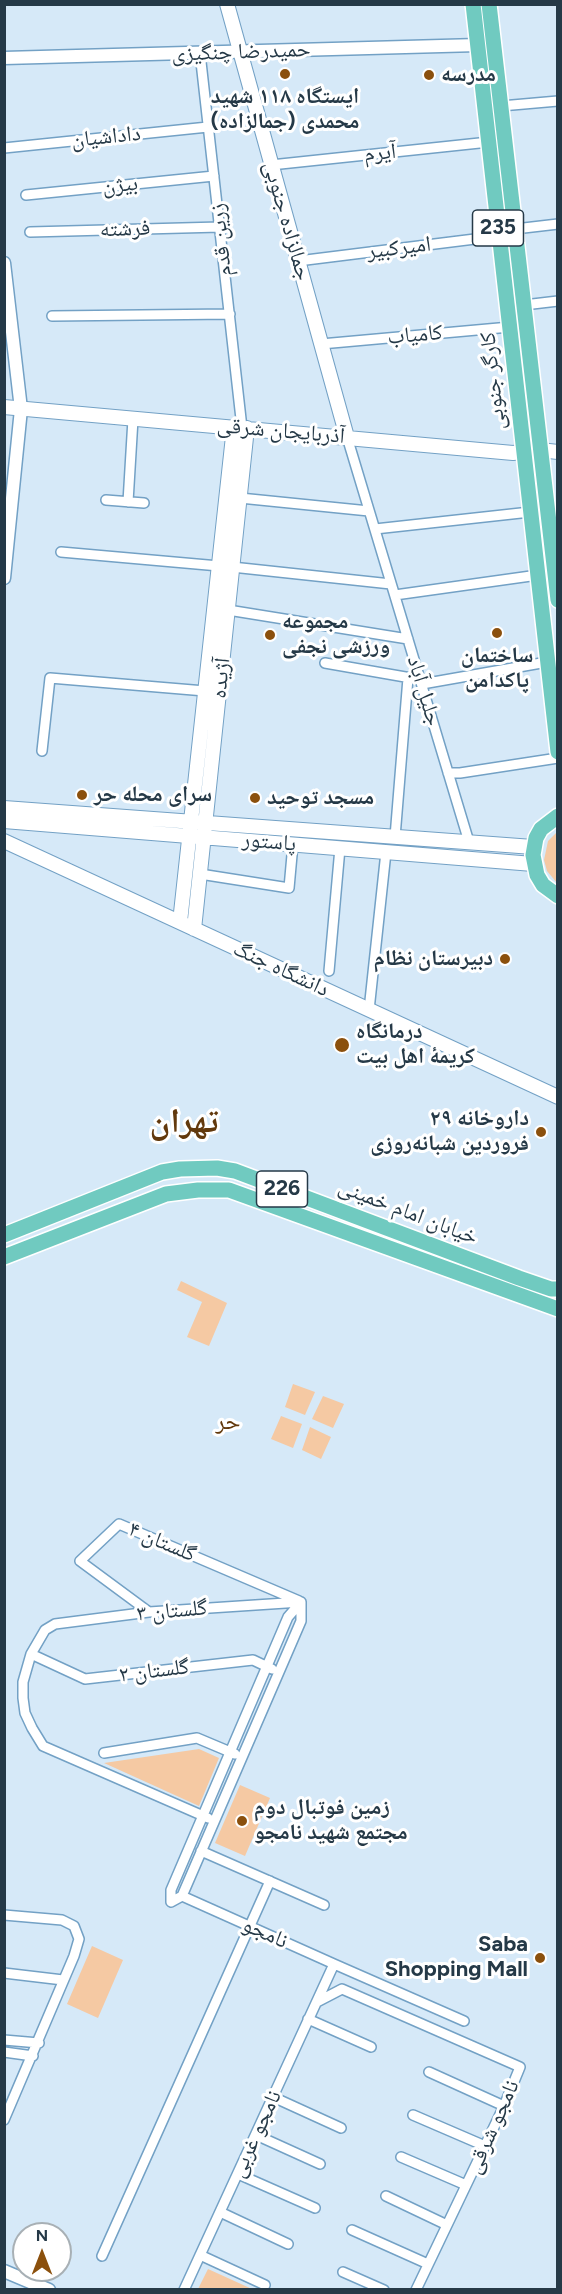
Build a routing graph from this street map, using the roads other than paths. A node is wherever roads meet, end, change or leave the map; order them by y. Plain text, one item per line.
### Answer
1 (227, 4) edge
2 (473, 4) edge
3 (489, 4) edge
4 (478, 45) junction
5 (240, 52) junction
6 (200, 53) junction
7 (4, 58) edge
8 (558, 101) edge
9 (501, 106) junction
10 (208, 127) junction
11 (489, 142) junction
12 (4, 148) edge
13 (271, 165) junction
14 (214, 176) junction
15 (26, 195) dead end
16 (558, 224) edge
17 (220, 227) junction
18 (515, 229) junction
19 (30, 232) dead end
20 (499, 236) junction
21 (298, 261) junction
22 (4, 263) edge
23 (558, 301) edge
24 (524, 305) junction
25 (230, 315) junction
26 (52, 316) dead end
27 (510, 327) junction
28 (321, 344) junction
29 (4, 408) edge
30 (21, 409) junction
31 (134, 418) junction
32 (241, 428) junction
33 (347, 437) junction
34 (540, 450) junction
35 (524, 452) junction
36 (558, 452) edge
37 (240, 498) junction
38 (106, 500) dead end
39 (128, 502) junction
40 (144, 503) dead end
41 (369, 511) junction
42 (531, 512) junction
43 (375, 529) junction
44 (61, 552) dead end
45 (226, 566) junction
46 (538, 575) junction
47 (4, 578) edge
48 (392, 584) junction
49 (395, 595) junction
50 (558, 600) edge
51 (228, 610) junction
52 (408, 639) junction
53 (547, 662) junction
54 (325, 663) dead end
55 (408, 678) junction
56 (421, 681) junction
57 (205, 691) junction
58 (42, 751) dead end
59 (558, 752) edge
60 (558, 758) edge
61 (448, 773) junction
62 (4, 808) edge
63 (558, 816) edge
64 (4, 821) edge
65 (190, 829) junction
66 (205, 830) junction
67 (225, 832) junction
68 (359, 834) junction
69 (395, 837) junction
70 (6, 840) edge
71 (469, 842) junction
72 (292, 844) junction
73 (533, 847) junction
74 (340, 848) junction
75 (358, 850) junction
76 (386, 852) junction
77 (533, 864) junction
78 (200, 874) junction
79 (558, 896) edge
80 (180, 922) junction
81 (195, 929) junction
82 (328, 971) dead end
83 (369, 1010) junction
84 (558, 1097) edge
85 (10, 1233) edge
86 (21, 1251) junction
87 (4, 1257) edge
88 (558, 1289) edge
89 (558, 1309) edge
90 (301, 1602) junction
91 (150, 1612) junction
92 (31, 1654) junction
93 (267, 1666) junction
94 (279, 1672) junction
95 (230, 1752) junction
96 (104, 1753) dead end
97 (242, 1757) junction
98 (203, 1816) junction
99 (215, 1821) junction
100 (201, 1851) junction
101 (270, 1881) junction
102 (182, 1896) junction
103 (324, 1905) dead end
104 (4, 1915) edge
105 (250, 1926) junction
106 (333, 1964) junction
107 (4, 1973) edge
108 (63, 1980) junction
109 (316, 2002) junction
110 (308, 2019) junction
111 (464, 2021) dead end
112 (4, 2040) edge
113 (39, 2043) junction
114 (371, 2047) dead end
115 (4, 2052) edge
116 (33, 2056) junction
117 (429, 2072) dead end
118 (273, 2097) junction
119 (504, 2106) junction
120 (413, 2115) dead end
121 (4, 2120) edge
122 (341, 2128) dead end
123 (255, 2134) junction
124 (485, 2146) junction
125 (401, 2157) dead end
126 (320, 2164) dead end
127 (238, 2174) junction
128 (466, 2185) junction
129 (386, 2196) dead end
130 (315, 2208) dead end
131 (220, 2212) junction
132 (447, 2225) junction
133 (352, 2230) dead end
134 (288, 2244) dead end
135 (200, 2255) junction
136 (102, 2256) dead end
137 (429, 2264) junction
138 (4, 2271) edge
139 (343, 2272) dead end
140 (265, 2285) dead end
141 (49, 2289) edge
142 (184, 2289) edge
143 (384, 2289) edge
144 (417, 2289) edge

1 - 5 main road, جمالزاده جنوبی
2 - 4 main road, کارگر جنوبی / 235
3 - 9 main road, کارگر جنوبی / 235
4 - 5 street, حمیدرضا چنگیزی
4 - 11 main road, کارگر جنوبی / 235
5 - 6 street, حمیدرضا چنگیزی
5 - 13 main road, جمالزاده جنوبی
6 - 7 street, حمیدرضا چنگیزی
6 - 10 street, زرین قدم
8 - 9 street
9 - 18 main road, کارگر جنوبی / 235
10 - 12 street, داداشیان
10 - 14 street, زرین قدم
11 - 13 street, آیرم
11 - 20 main road, کارگر جنوبی / 235
13 - 21 main road, جمالزاده جنوبی
14 - 15 street, بیژن
14 - 17 street, زرین قدم
16 - 18 street
17 - 19 street, فرشته
17 - 25 street, زرین قدم
18 - 24 main road, کارگر جنوبی / 235
20 - 21 street, امیرکبیر
20 - 27 main road, کارگر جنوبی / 235
21 - 28 main road, جمالزاده جنوبی
22 - 30 street
23 - 24 street
24 - 34 main road, کارگر جنوبی / 235
25 - 26 street
25 - 32 street, زرین قدم
27 - 28 street, کامیاب
27 - 35 main road, کارگر جنوبی / 235
28 - 33 main road, جمالزاده جنوبی
29 - 30 main road, آذربایجان شرقی
30 - 31 main road, آذربایجان شرقی
30 - 47 street
31 - 32 main road, آذربایجان شرقی
31 - 39 street
32 - 33 main road, آذربایجان شرقی
32 - 37 main road, آژیده
32 - 45 main road, آژیده
33 - 35 main road, آذربایجان شرقی
33 - 41 street, جلیل آباد
34 - 35 main road, آذربایجان شرقی
34 - 36 main road, آذربایجان شرقی
34 - 50 main road, کارگر جنوبی / 235
35 - 42 main road, کارگر جنوبی / 235
37 - 41 street
37 - 45 main road, آژیده
38 - 39 street
39 - 40 street
41 - 43 street, جلیل آباد
42 - 43 street
42 - 46 main road, کارگر جنوبی / 235
43 - 48 street, جلیل آباد
44 - 45 street
45 - 48 street
45 - 51 main road, آژیده
45 - 57 main road, آژیده
46 - 49 street
46 - 53 main road, کارگر جنوبی / 235
48 - 49 street, جلیل آباد
49 - 52 street, جلیل آباد
51 - 52 street
51 - 66 main road, آژیده
52 - 56 street, جلیل آباد
53 - 56 street
53 - 59 main road, کارگر جنوبی / 235
54 - 55 street
55 - 56 street
55 - 69 street
56 - 61 street, جلیل آباد
57 - 58 street
57 - 65 main road, آژیده
60 - 61 street
61 - 71 street, جلیل آباد
62 - 65 main road, پاستور
63 - 73 main road
64 - 65 main road, پاستور
65 - 66 main road, پاستور
65 - 80 main road, آژیده
66 - 67 main road, پاستور
66 - 78 main road, آژیده
67 - 68 main road, پاستور
67 - 72 main road, پاستور
68 - 69 main road, پاستور
68 - 75 main road
69 - 71 main road, پاستور
70 - 80 main road, دانشگاه جنگ
71 - 73 main road, پاستور
72 - 74 main road, پاستور
72 - 78 street
73 - 77 main road
74 - 75 main road, پاستور
74 - 82 street
75 - 76 main road, پاستور
76 - 77 main road, پاستور
76 - 83 street
77 - 79 main road
78 - 81 main road, آژیده
80 - 81 main road, دانشگاه جنگ
81 - 83 main road, دانشگاه جنگ
83 - 84 main road, دانشگاه جنگ
85 - 86 main road
85 - 88 main road, خیابان امام خمینی / 226
86 - 87 main road, خیابان امام خمینی / 226
86 - 89 main road, خیابان امام خمینی / 226
90 - 91 street, گلستان ۳
90 - 91 street, گلستان ۴
90 - 93 street
90 - 94 street
91 - 92 street, گلستان ۳
92 - 93 street, گلستان ۲
92 - 98 street
93 - 94 street, گلستان ۲
93 - 95 street
94 - 97 street
95 - 96 street
95 - 97 street
95 - 98 street
97 - 99 street
98 - 99 street
98 - 102 street
99 - 100 street
100 - 101 street
100 - 102 street
101 - 103 street
101 - 105 street
102 - 105 street, نامجو
104 - 108 street
105 - 106 street, نامجو
105 - 136 street
106 - 109 street, نامجو غربی
106 - 111 street, نامجو
107 - 108 street
108 - 113 street
109 - 110 street, نامجو غربی
109 - 119 street, نامجو شرقی
110 - 114 street
110 - 118 street, نامجو غربی
112 - 113 street
113 - 116 street
115 - 116 street
116 - 121 street
117 - 119 street
118 - 122 street
118 - 123 street, نامجو غربی
119 - 124 street, نامجو شرقی
120 - 124 street
123 - 126 street
123 - 127 street, نامجو غربی
124 - 128 street, نامجو شرقی
125 - 128 street
127 - 130 street
127 - 131 street, نامجو غربی
128 - 132 street, نامجو شرقی
129 - 132 street
131 - 134 street
131 - 135 street, نامجو غربی
132 - 137 street, نامجو شرقی
133 - 137 street
135 - 140 street
135 - 142 street, نامجو غربی
137 - 144 street, نامجو شرقی
138 - 141 street
139 - 143 street

